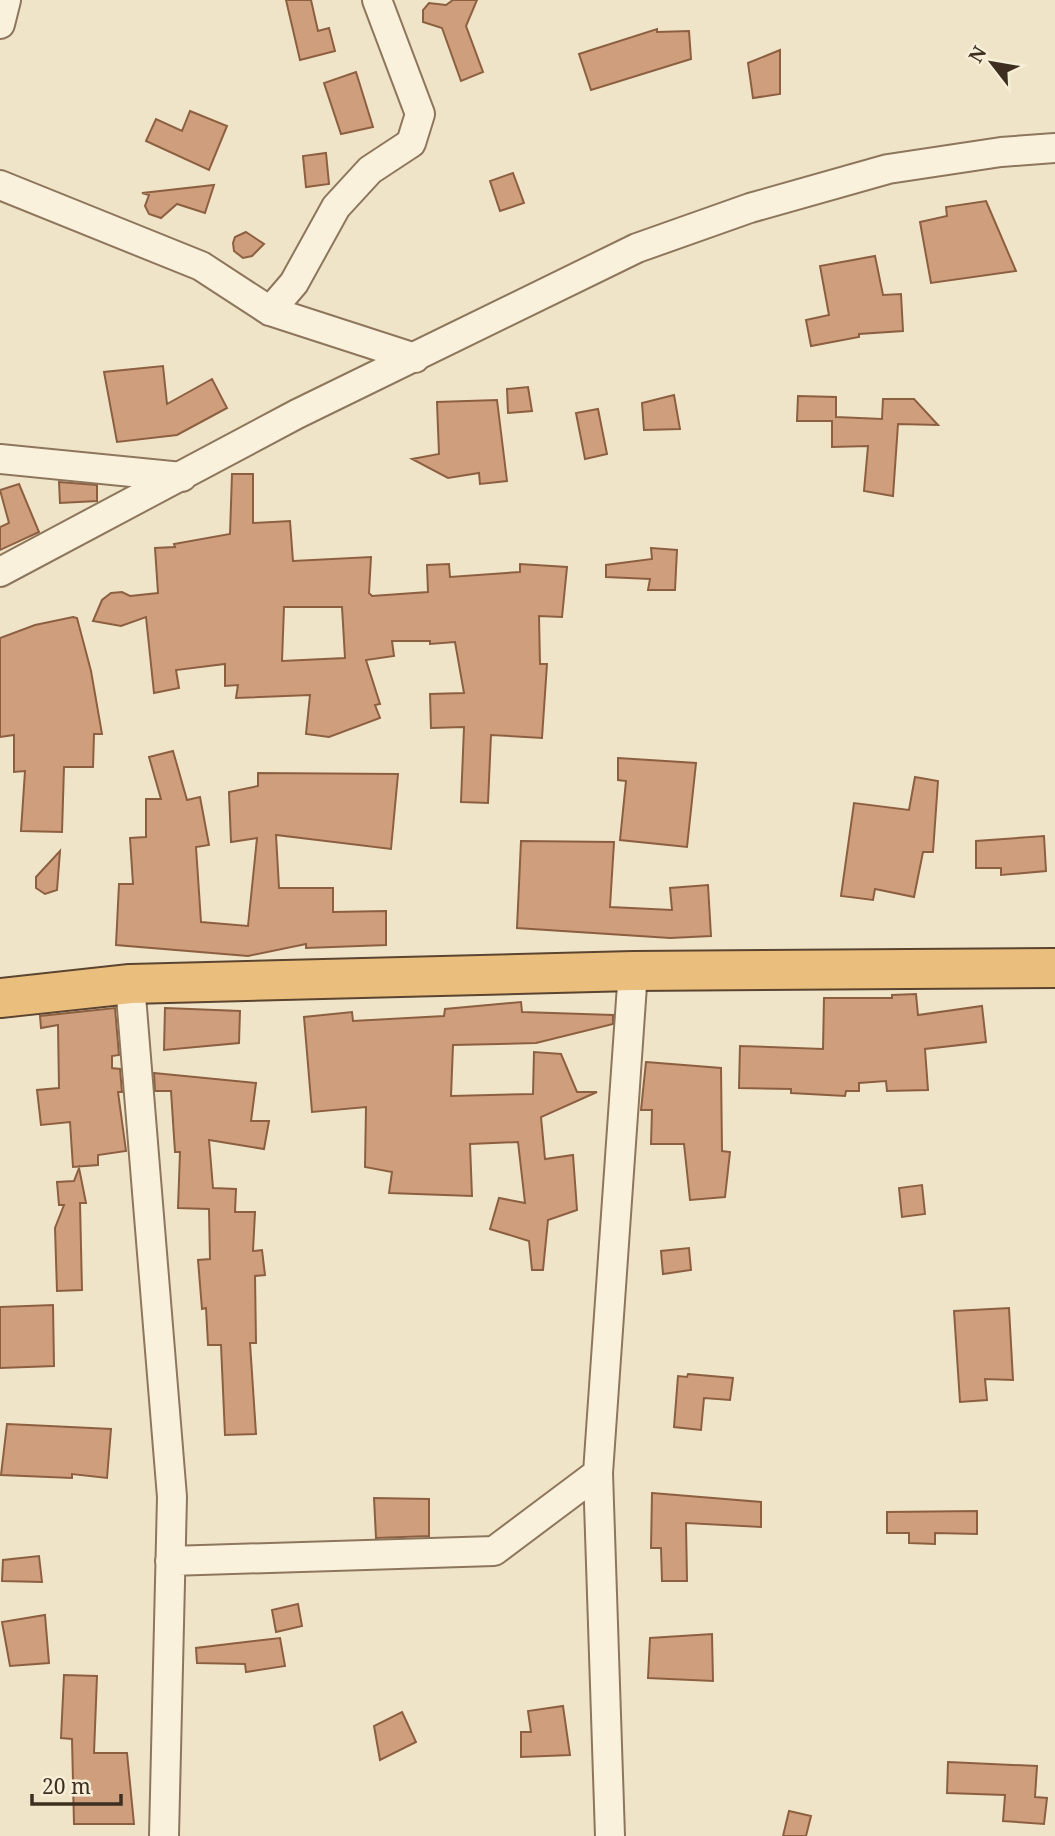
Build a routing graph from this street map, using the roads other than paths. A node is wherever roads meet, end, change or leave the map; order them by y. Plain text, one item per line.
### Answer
1 (6, 0) edge
2 (377, 0) edge
3 (0, 24) edge
4 (1055, 148) edge
5 (0, 185) edge
6 (270, 311) junction
7 (415, 358) junction
8 (0, 459) edge
9 (183, 477) junction
10 (0, 572) edge
11 (1055, 968) edge
12 (633, 971) junction
13 (130, 984) junction
14 (0, 998) edge
15 (598, 1473) junction
16 (170, 1561) junction
17 (164, 1836) edge
18 (610, 1836) edge

1 - 3 street
2 - 6 street
4 - 7 street
5 - 6 street
6 - 7 street
7 - 9 street
8 - 9 street
9 - 10 street
11 - 12 highway
12 - 13 highway
12 - 15 street
13 - 14 highway
13 - 16 street
15 - 16 street
15 - 18 street
16 - 17 street

